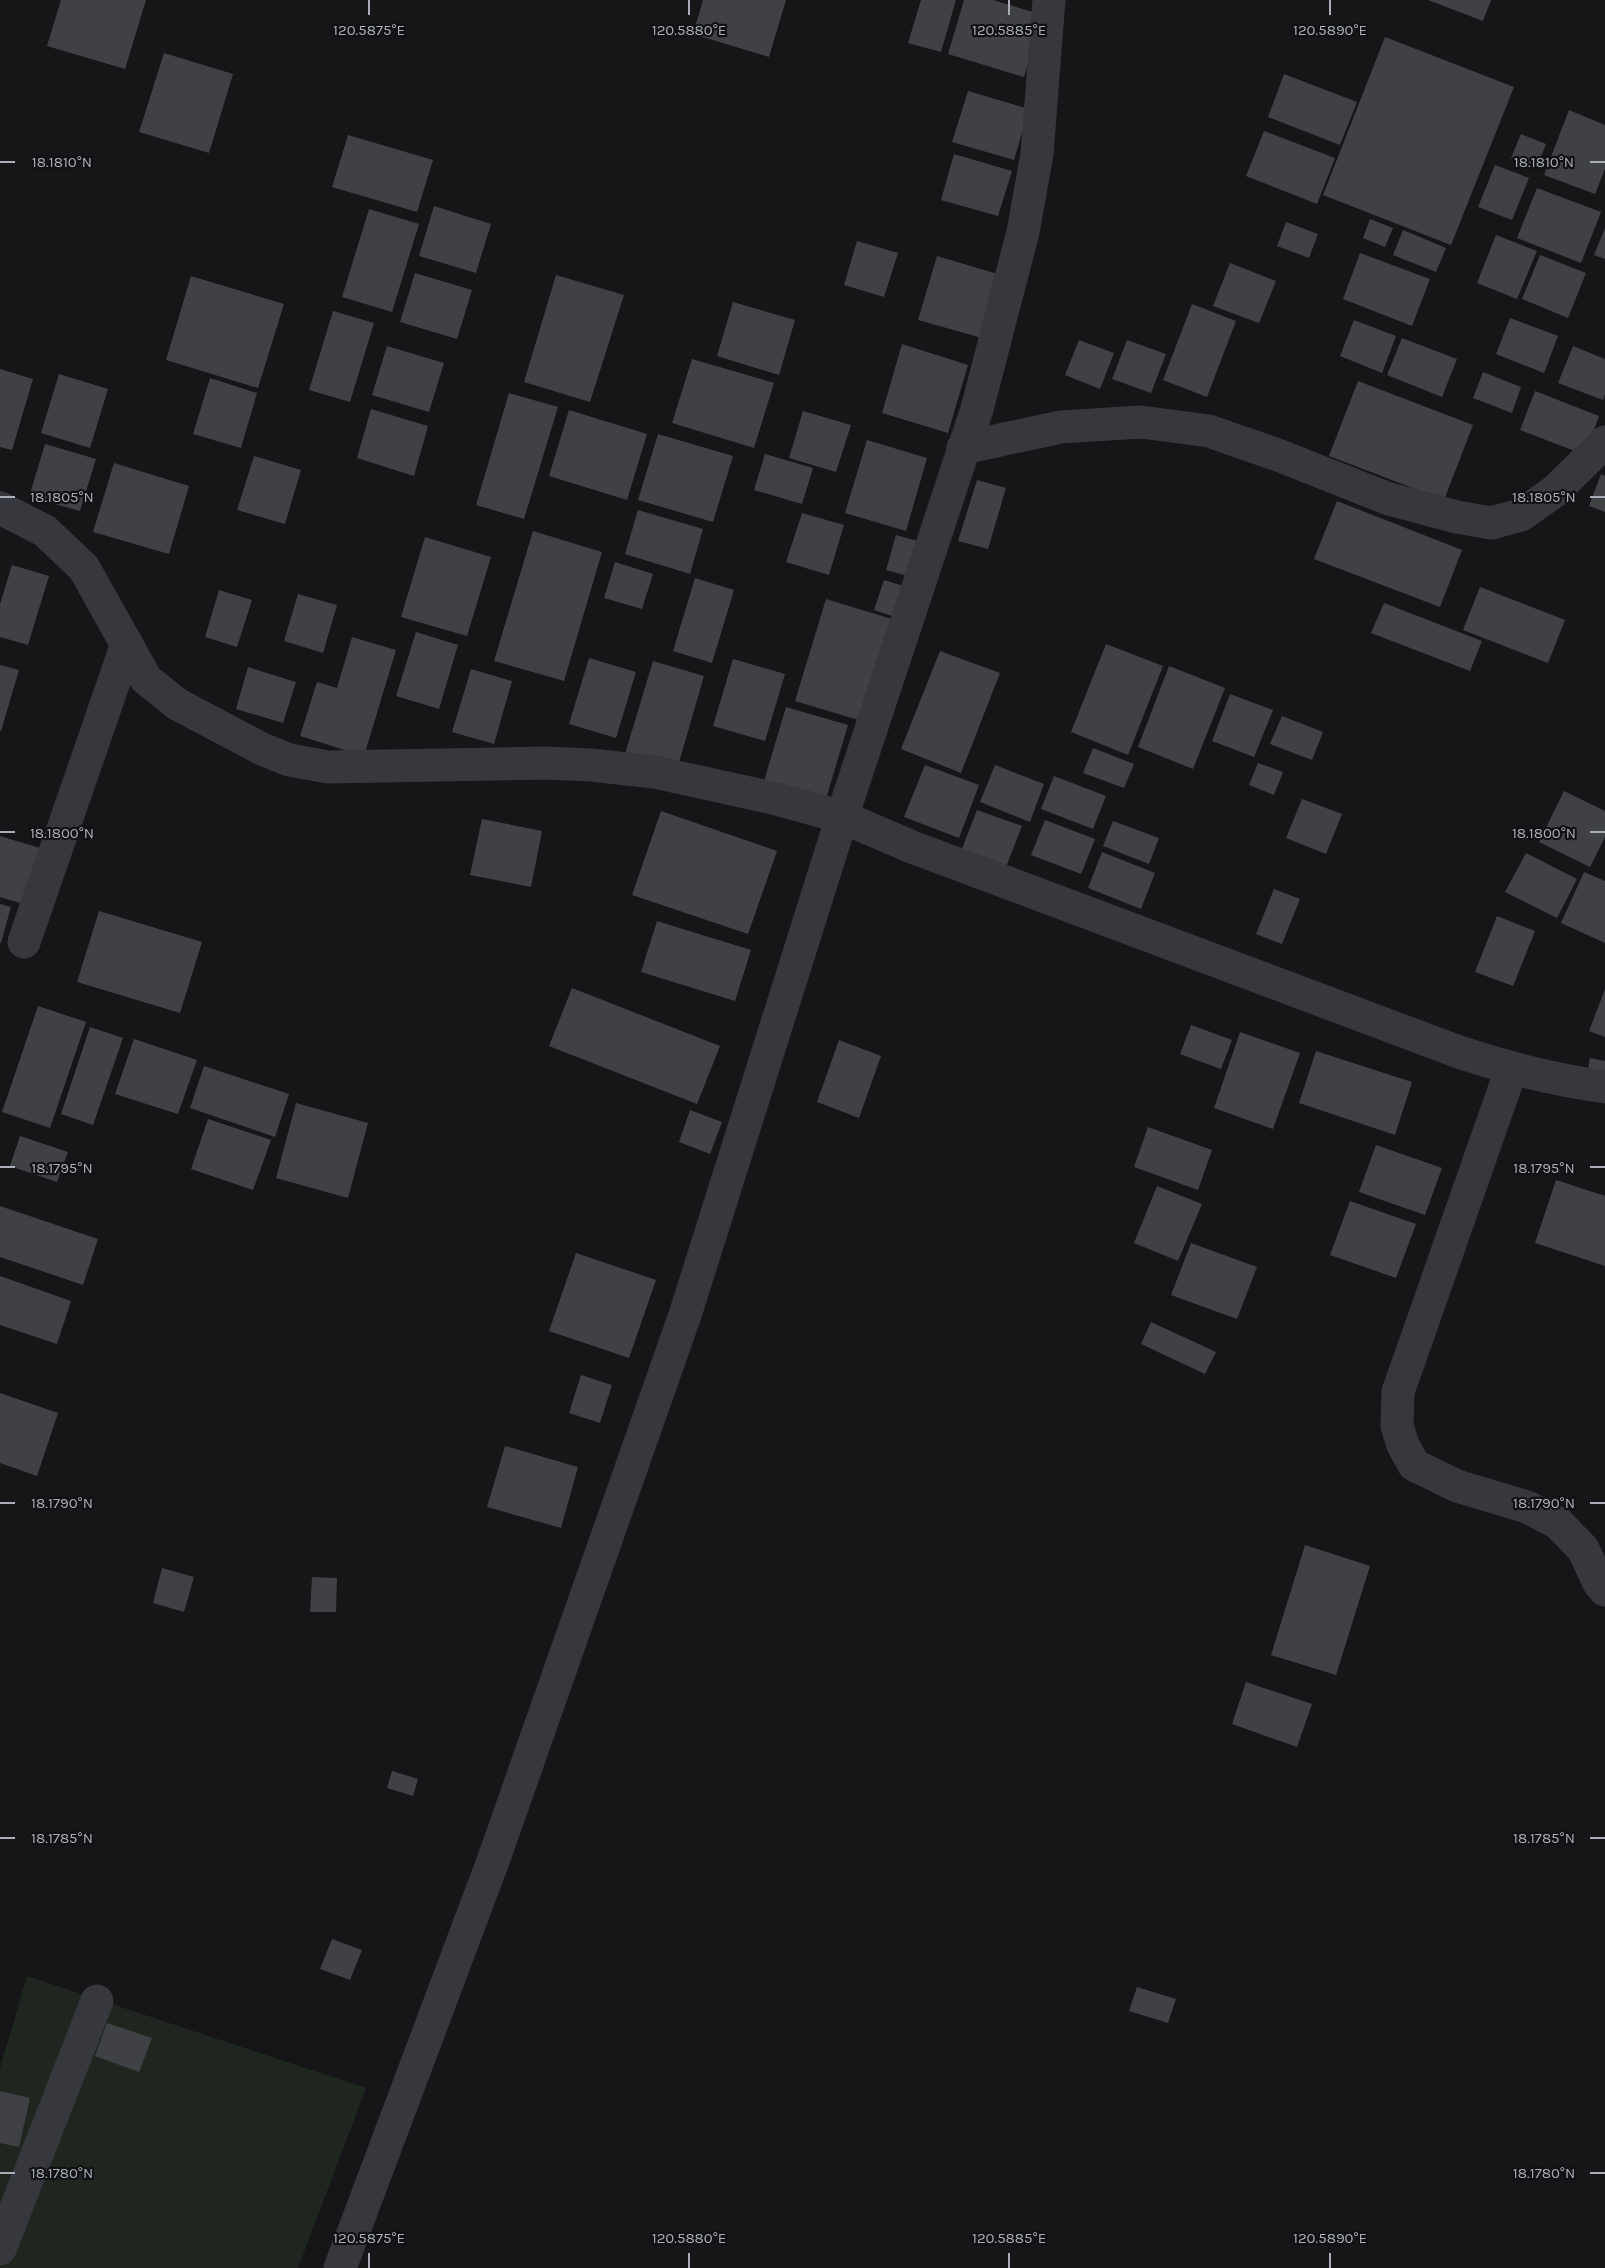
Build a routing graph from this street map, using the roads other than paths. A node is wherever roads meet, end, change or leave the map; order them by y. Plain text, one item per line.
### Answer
1 (1049, 0) edge
2 (1605, 442) edge
3 (963, 448) junction
4 (0, 508) edge
5 (127, 644) junction
6 (842, 817) junction
7 (24, 942) dead end
8 (1511, 1070) junction
9 (1605, 1087) edge
10 (1605, 1590) edge
11 (97, 2001) dead end
12 (0, 2248) edge
13 (340, 2268) edge

1 - 3 street
2 - 3 street
3 - 6 street
4 - 5 street
5 - 6 street
5 - 7 street
6 - 8 street
6 - 13 street
8 - 9 street
8 - 10 street
11 - 12 street

